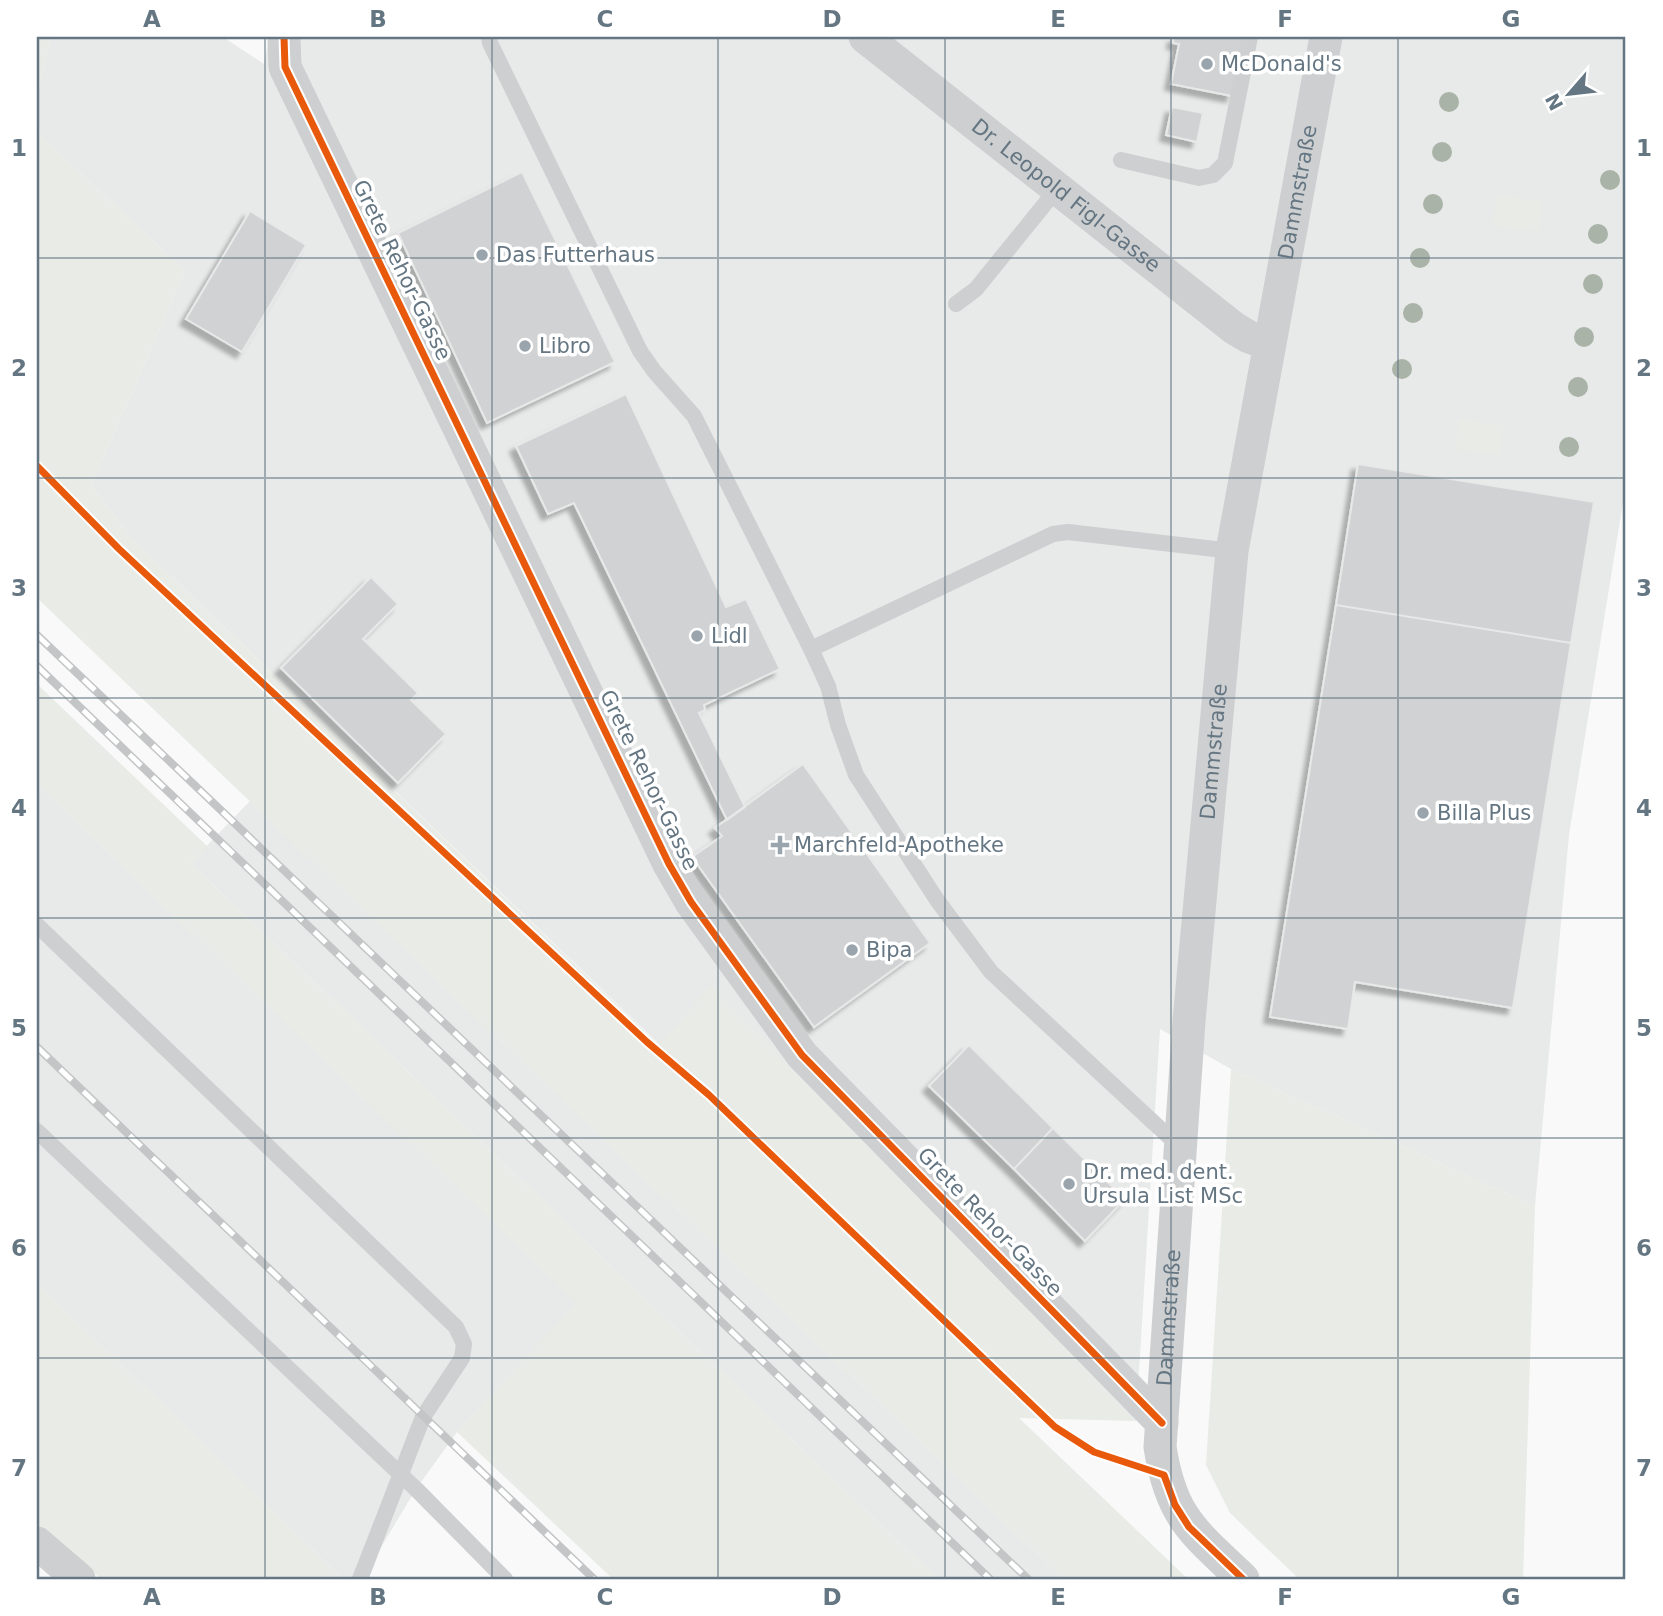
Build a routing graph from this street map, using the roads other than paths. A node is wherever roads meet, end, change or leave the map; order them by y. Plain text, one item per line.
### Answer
1 (284, 37) edge
2 (489, 37) edge
3 (865, 37) edge
4 (1250, 37) edge
5 (1326, 37) edge
6 (1121, 160) dead end
7 (1057, 189) junction
8 (956, 304) dead end
9 (1269, 344) junction
10 (1231, 551) junction
11 (811, 649) junction
12 (37, 925) edge
13 (37, 1131) edge
14 (1180, 1147) junction
15 (1162, 1423) junction
16 (400, 1474) junction
17 (37, 1543) edge
18 (79, 1579) edge
19 (360, 1579) edge
20 (505, 1579) edge
21 (1243, 1579) edge

1 - 15 street, Grete Rehor-Gasse
2 - 11 lane
3 - 7 street, Dr. Leopold Figl-Gasse
4 - 6 lane
5 - 9 street, Dammstraße
7 - 8 lane
7 - 9 street, Dr. Leopold Figl-Gasse
9 - 10 street, Dammstraße
10 - 11 lane
10 - 14 street, Dammstraße
11 - 14 lane
12 - 16 lane
13 - 16 lane
14 - 15 street, Dammstraße
15 - 21 street, Dammstraße
16 - 19 lane
16 - 20 lane
17 - 18 street

